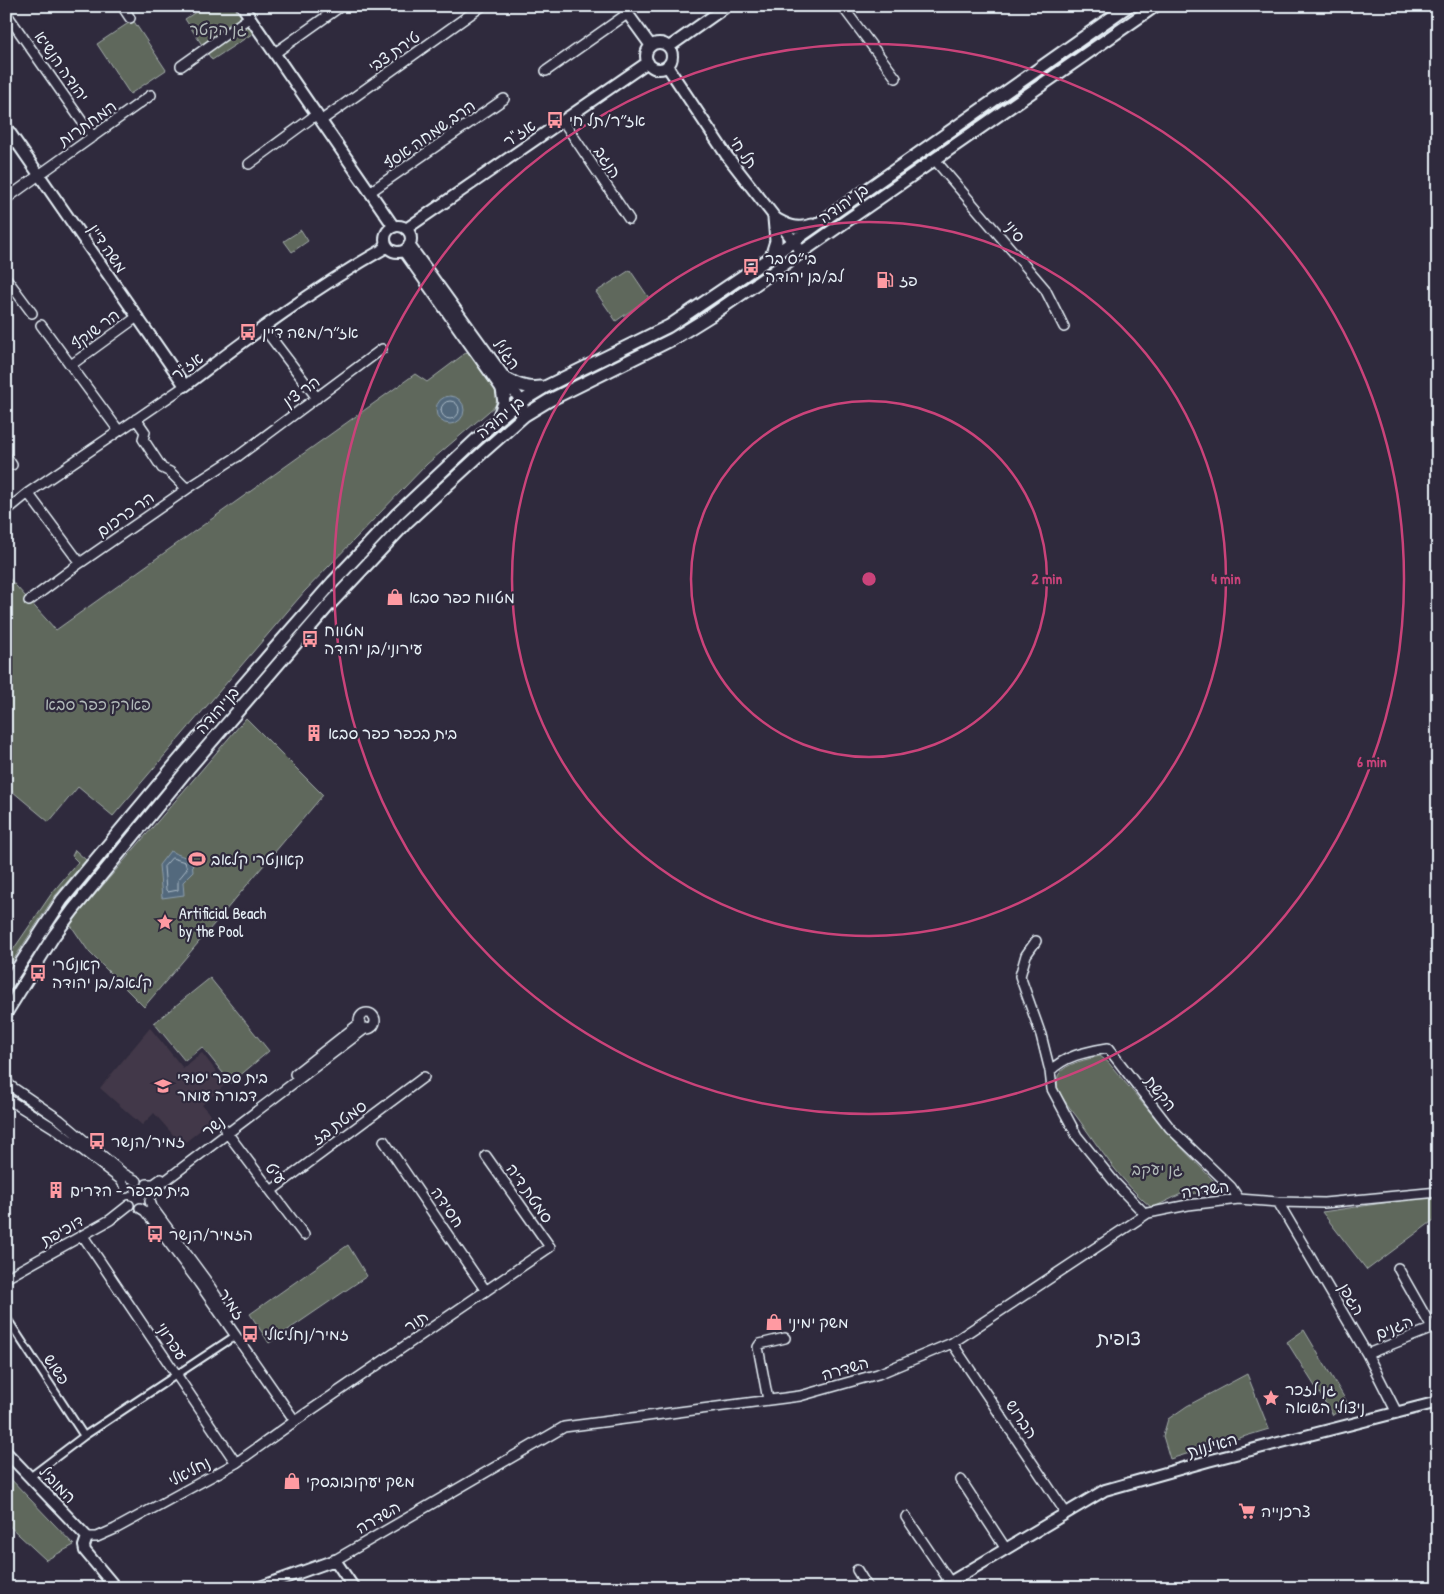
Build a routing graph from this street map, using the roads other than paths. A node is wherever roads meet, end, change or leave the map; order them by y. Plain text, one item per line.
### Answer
1 (122, 6) edge
2 (242, 6) edge
3 (341, 6) edge
4 (482, 6) edge
5 (727, 6) edge
6 (842, 6) edge
7 (1128, 6) edge
8 (1155, 6) edge
9 (625, 10) edge
10 (6, 12) edge
11 (250, 17) junction
12 (130, 18) dead end
13 (651, 46) junction
14 (668, 46) junction
15 (275, 53) junction
16 (648, 62) junction
17 (181, 66) dead end
18 (667, 66) junction
19 (546, 71) dead end
20 (896, 78) dead end
21 (151, 96) dead end
22 (504, 100) dead end
23 (320, 117) junction
24 (563, 121) junction
25 (6, 127) edge
26 (93, 137) junction
27 (935, 160) junction
28 (249, 164) dead end
29 (39, 175) junction
30 (370, 192) junction
31 (6, 200) edge
32 (774, 218) junction
33 (629, 219) dead end
34 (816, 224) junction
35 (394, 227) junction
36 (406, 229) junction
37 (792, 241) junction
38 (387, 247) junction
39 (407, 248) junction
40 (802, 252) junction
41 (771, 256) junction
42 (6, 278) edge
43 (32, 313) dead end
44 (137, 317) junction
45 (41, 325) dead end
46 (263, 327) junction
47 (1064, 327) dead end
48 (382, 349) dead end
49 (72, 366) junction
50 (505, 378) junction
51 (185, 386) junction
52 (546, 387) junction
53 (502, 389) junction
54 (317, 398) junction
55 (518, 404) junction
56 (525, 415) junction
57 (136, 419) junction
58 (498, 419) junction
59 (119, 431) junction
60 (6, 456) edge
61 (12, 464) dead end
62 (187, 489) junction
63 (28, 493) junction
64 (6, 511) edge
65 (80, 563) junction
66 (29, 601) dead end
67 (1036, 941) dead end
68 (6, 986) edge
69 (6, 1013) edge
70 (363, 1026) dead end
71 (1050, 1071) junction
72 (424, 1077) dead end
73 (7, 1083) edge
74 (6, 1098) edge
75 (226, 1132) junction
76 (384, 1141) dead end
77 (486, 1156) dead end
78 (136, 1181) junction
79 (147, 1184) junction
80 (126, 1188) junction
81 (271, 1191) junction
82 (1438, 1192) edge
83 (151, 1197) junction
84 (1240, 1199) junction
85 (1278, 1202) junction
86 (129, 1205) junction
87 (140, 1208) junction
88 (1145, 1214) junction
89 (304, 1235) dead end
90 (83, 1236) junction
91 (550, 1247) joint
92 (1398, 1268) dead end
93 (6, 1278) edge
94 (486, 1291) junction
95 (6, 1317) edge
96 (1435, 1327) edge
97 (235, 1336) junction
98 (785, 1338) dead end
99 (952, 1343) junction
100 (1367, 1354) junction
101 (177, 1375) junction
102 (768, 1400) junction
103 (1438, 1402) edge
104 (1397, 1413) junction
105 (297, 1420) junction
106 (84, 1436) junction
107 (6, 1452) edge
108 (236, 1463) junction
109 (30, 1477) junction
110 (961, 1480) dead end
111 (1066, 1513) junction
112 (906, 1517) dead end
113 (87, 1537) junction
114 (1006, 1548) junction
115 (335, 1560) junction
116 (857, 1570) dead end
117 (950, 1582) junction
118 (116, 1588) edge
119 (257, 1588) edge
120 (354, 1588) edge
121 (868, 1588) edge
122 (940, 1588) edge

1 - 12 street
2 - 11 street
3 - 15 street
4 - 23 street, טירת צבי
5 - 14 street
6 - 20 street
7 - 34 main road, בן יהודה
8 - 27 main road, בן יהודה
9 - 13 street
9 - 19 street
10 - 26 street, יהודה הנשיא
11 - 15 street
11 - 17 street
13 - 14 street
13 - 16 street
14 - 18 street
15 - 23 street
16 - 18 street
16 - 24 street, אז"ר
18 - 32 street, תל חי
21 - 26 street, המחתרות
22 - 30 street, הרב שמחה אסף
23 - 28 street, טירת צבי
23 - 30 street
24 - 33 street, הנגב
24 - 36 street, אז"ר
25 - 29 street, משה דיין
26 - 29 street, המחתרות
27 - 40 main road, בן יהודה
27 - 47 street, סיני
29 - 31 street, המחתרות
29 - 44 street, משה דיין
30 - 35 street
32 - 34 main road
32 - 37 street, תל חי
32 - 41 main road
34 - 37 main road, בן יהודה
35 - 36 street
35 - 38 street
36 - 39 street
37 - 40 street, תל חי
37 - 41 main road, בן יהודה
38 - 39 street
38 - 46 street, אז"ר
39 - 50 street, הגליל
39 - 53 street, הגליל
40 - 56 main road, בן יהודה
41 - 52 main road, בן יהודה
42 - 43 street
44 - 49 street, הר שוקף
44 - 51 street, משה דיין
45 - 49 street, הר שוקף
46 - 51 street, אז"ר
46 - 54 street
48 - 54 street, הר צין
49 - 59 street, הר שוקף
50 - 52 main road
50 - 55 street, הגליל
51 - 57 street, אז"ר
52 - 55 main road, בן יהודה
53 - 55 street, הגליל
53 - 58 main road
54 - 62 street, הר צין
55 - 56 street, הגליל
55 - 58 main road, בן יהודה
56 - 69 main road, בן יהודה
57 - 59 street, אז"ר
57 - 62 street
58 - 68 main road, בן יהודה
59 - 63 street, אז"ר
60 - 61 street
62 - 65 street, הר כרכום
63 - 64 street, אז"ר
63 - 65 street
65 - 66 street, הר כרכום
67 - 71 street
70 - 75 street, נשר
71 - 84 street, הקשת
71 - 88 street
72 - 81 street, סמטת בז
73 - 78 street
74 - 80 street
75 - 79 street, נשר
75 - 81 street, עיט
75 - 83 street, נשר
76 - 94 street, חסידה
77 - 91 street, סמטת דיה
78 - 79 street
78 - 80 street
79 - 83 street
80 - 86 street
81 - 89 street, עיט
82 - 85 street, השדרה
83 - 87 street
83 - 105 street, זמיר
84 - 85 street, השדרה
84 - 88 street, השדרה
85 - 100 street, הגפן
86 - 87 street
86 - 90 street, דוכיפת
87 - 97 street, זמיר
88 - 99 street, השדרה
90 - 93 street, דוכיפת
90 - 101 street, עפרוני
91 - 94 street, תור
92 - 96 street, הגנים
94 - 105 street, תור
95 - 106 street, פשוש
96 - 100 street, הגנים
97 - 101 street
97 - 105 street, זמיר
98 - 102 street
99 - 102 street, השדרה
99 - 111 street, הברוש
100 - 104 street, הגפן
101 - 106 street
101 - 108 street, עפרוני
102 - 115 street, השדרה
103 - 104 street, האילנות
104 - 111 street, האילנות
105 - 108 street, נחליאלי
106 - 109 street
107 - 109 street, המוביל
108 - 113 street, נחליאלי
109 - 113 street, המוביל
110 - 114 street
111 - 114 street, האילנות
112 - 117 street
113 - 118 street
114 - 117 street, האילנות
115 - 119 street, השדרה
115 - 120 street
116 - 121 street
117 - 122 street, האילנות

